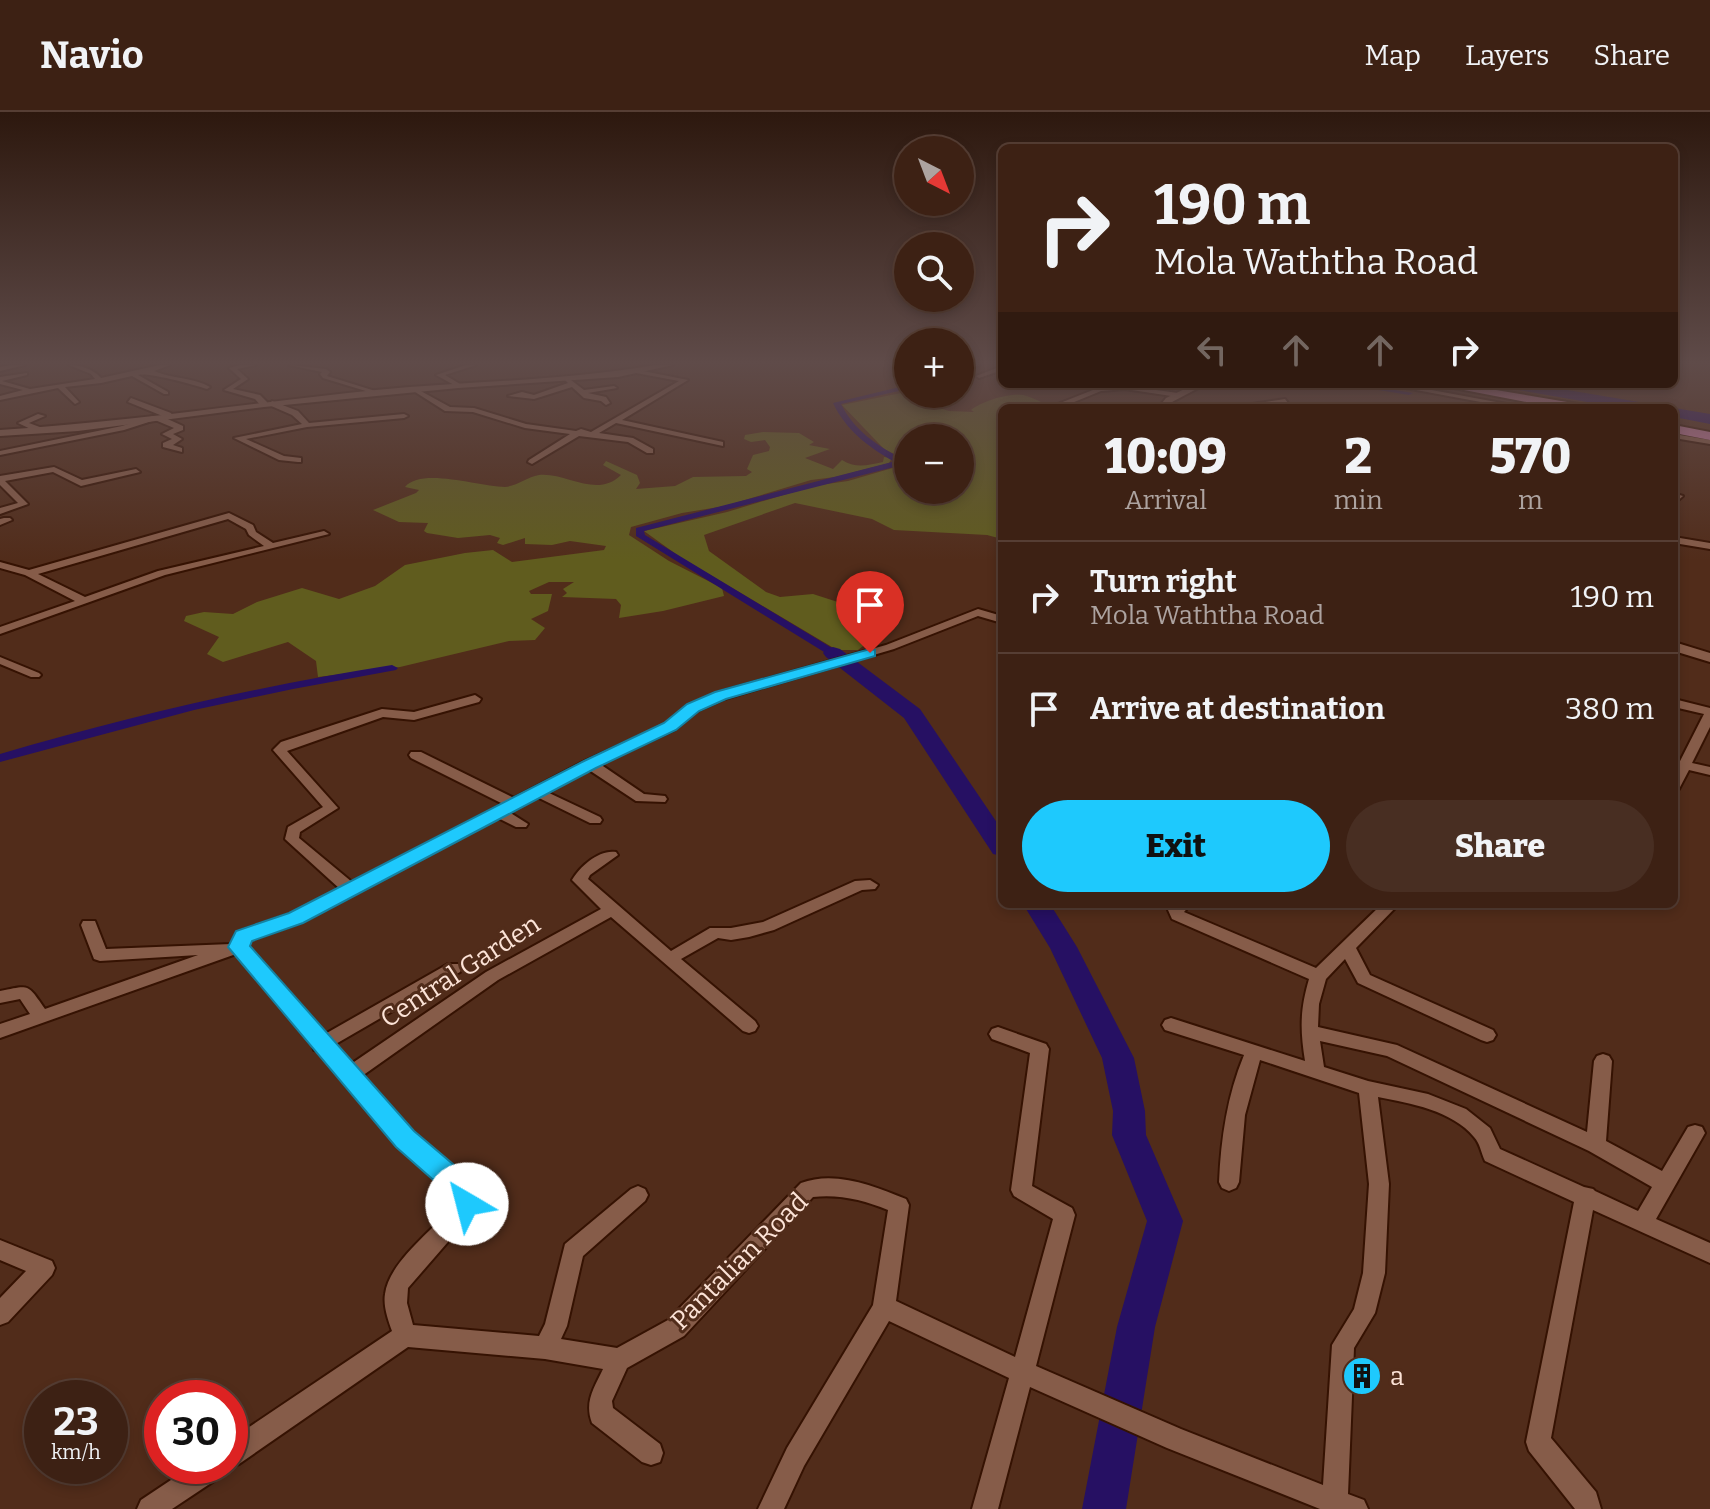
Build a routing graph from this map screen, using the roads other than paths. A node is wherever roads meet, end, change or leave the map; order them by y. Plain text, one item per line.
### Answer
1 (49, 430) edge
2 (175, 430) edge
3 (279, 430) edge
4 (572, 430) edge
5 (599, 430) edge
6 (658, 430) edge
7 (42, 431) joint
8 (110, 431) joint
9 (581, 431) junction
10 (0, 433) edge
11 (594, 433) junction
12 (1678, 437) edge
13 (132, 440) dead end
14 (1710, 442) edge
15 (720, 444) dead end
16 (179, 450) dead end
17 (650, 451) dead end
18 (0, 453) edge
19 (298, 460) dead end
20 (532, 462) dead end
21 (136, 472) dead end
22 (0, 480) edge
23 (0, 516) edge
24 (324, 534) dead end
25 (1678, 541) edge
26 (271, 546) junction
27 (1710, 546) edge
28 (0, 565) edge
29 (24, 571) junction
30 (0, 574) edge
31 (84, 601) junction
32 (998, 619) edge
33 (0, 631) edge
34 (1678, 647) edge
35 (1710, 658) edge
36 (0, 660) edge
37 (35, 675) dead end
38 (475, 699) dead end
39 (1678, 704) edge
40 (1710, 713) edge
41 (416, 755) dead end
42 (590, 764) junction
43 (1684, 765) junction
44 (1710, 771) edge
45 (1678, 778) edge
46 (537, 792) junction
47 (660, 799) dead end
48 (507, 808) junction
49 (595, 820) dead end
50 (521, 824) dead end
51 (611, 855) dead end
52 (870, 885) dead end
53 (351, 890) junction
54 (1178, 908) edge
55 (1387, 908) edge
56 (612, 910) junction
57 (89, 925) dead end
58 (239, 947) junction
59 (1348, 948) junction
60 (669, 959) junction
61 (454, 968) dead end
62 (1318, 976) junction
63 (0, 997) edge
64 (41, 1017) junction
65 (1171, 1025) dead end
66 (749, 1026) dead end
67 (0, 1031) edge
68 (1309, 1032) junction
69 (998, 1034) dead end
70 (1487, 1035) dead end
71 (320, 1045) junction
72 (1254, 1052) junction
73 (1603, 1061) dead end
74 (1316, 1072) junction
75 (350, 1075) junction
76 (1368, 1088) junction
77 (1695, 1133) dead end
78 (1596, 1145) junction
79 (1229, 1182) dead end
80 (1664, 1183) junction
81 (638, 1195) dead end
82 (1586, 1195) junction
83 (1643, 1221) junction
84 (0, 1250) edge
85 (1710, 1253) edge
86 (884, 1307) junction
87 (0, 1314) edge
88 (405, 1336) junction
89 (545, 1348) junction
90 (619, 1360) junction
91 (1024, 1373) junction
92 (248, 1443) edge
93 (651, 1453) dead end
94 (187, 1484) edge
95 (1345, 1506) edge
96 (150, 1509) edge
97 (771, 1509) edge
98 (985, 1509) edge
99 (1588, 1509) edge

1 - 7 street
2 - 16 street
3 - 19 street
4 - 9 street
5 - 11 street
6 - 15 street
7 - 10 street
8 - 13 street
8 - 18 street
9 - 11 street
9 - 20 street
11 - 17 street
12 - 14 street
21 - 22 street
22 - 23 street
24 - 26 street
25 - 27 street
26 - 29 street
26 - 31 street
28 - 29 street
29 - 30 street
29 - 31 street
31 - 33 street
32 - 42 street
34 - 35 street
36 - 37 street
38 - 53 street
39 - 40 street
40 - 43 street
41 - 48 street
42 - 46 street
42 - 47 street
43 - 44 street
43 - 45 street
46 - 48 street
46 - 49 street
48 - 50 street
48 - 53 street
51 - 56 street
52 - 60 street
53 - 58 street
54 - 62 street
55 - 59 street
56 - 60 street
56 - 75 street, Central Garden
57 - 58 street
58 - 64 street
58 - 71 street
59 - 62 street
59 - 70 street
60 - 66 street
61 - 71 street
62 - 68 street
63 - 64 street
64 - 67 street
65 - 72 street
68 - 74 street
68 - 78 street
69 - 91 street
71 - 75 street
72 - 74 street
72 - 79 street
73 - 78 street
74 - 76 street
75 - 88 street
76 - 82 street
76 - 95 street
77 - 80 street
78 - 80 street
80 - 83 street
81 - 89 street
82 - 83 street
82 - 99 street
83 - 85 street
84 - 87 street
86 - 90 street, Pantalian Road
86 - 91 street
86 - 97 street
88 - 89 street
88 - 92 street
89 - 90 street
90 - 93 street
91 - 95 street
91 - 98 street
94 - 96 street

